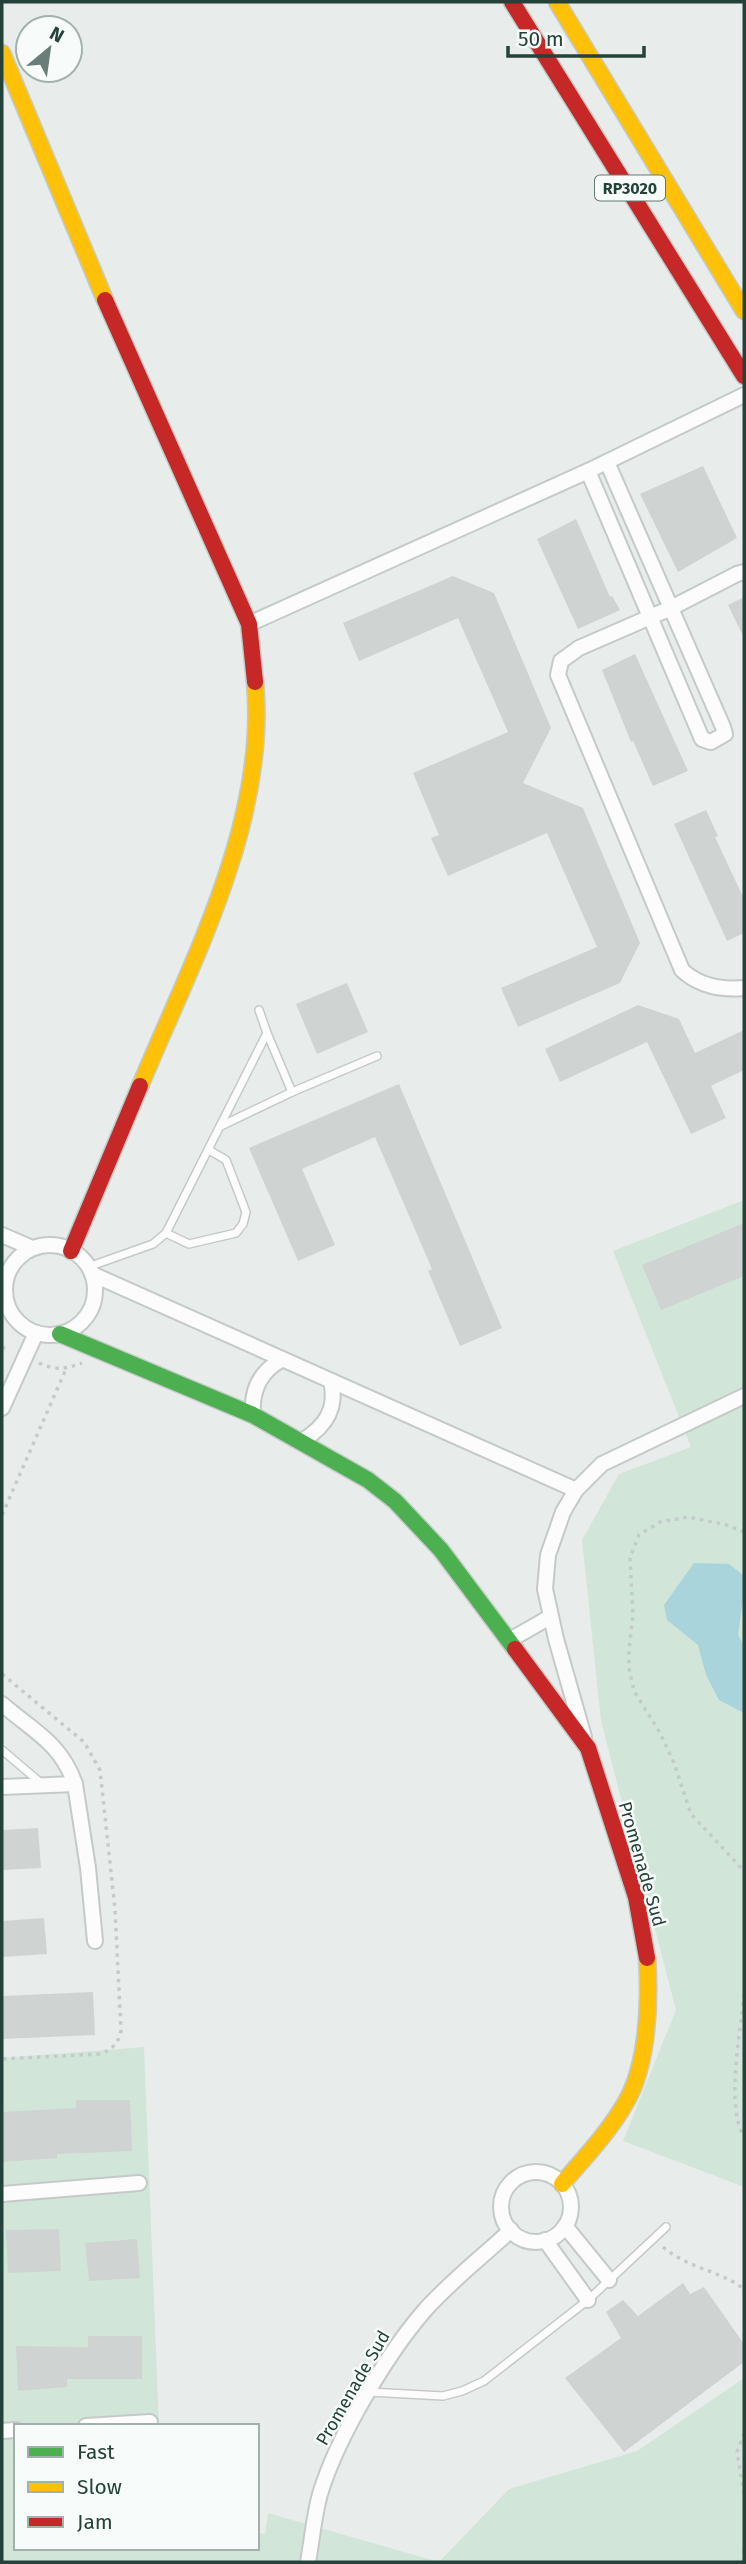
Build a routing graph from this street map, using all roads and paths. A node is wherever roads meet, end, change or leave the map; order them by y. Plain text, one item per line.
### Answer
1 (512, 2) edge
2 (556, 2) edge
3 (2, 53) edge
4 (5, 68) edge
5 (744, 311) edge
6 (744, 376) edge
7 (744, 395) edge
8 (607, 462) junction
9 (588, 471) junction
10 (744, 572) edge
11 (671, 608) junction
12 (650, 616) junction
13 (249, 624) junction
14 (744, 988) edge
15 (259, 1010) dead end
16 (267, 1033) junction
17 (377, 1056) dead end
18 (292, 1092) junction
19 (221, 1126) junction
20 (209, 1150) junction
21 (166, 1233) junction
22 (2, 1235) edge
23 (32, 1248) junction
24 (71, 1251) junction
25 (90, 1270) junction
26 (4, 1303) edge
27 (36, 1333) junction
28 (60, 1334) junction
29 (107, 1353) junction
30 (26, 1357) junction
31 (281, 1360) junction
32 (65, 1369) junction
33 (331, 1381) junction
34 (744, 1396) edge
35 (2, 1408) edge
36 (254, 1415) junction
37 (302, 1441) junction
38 (576, 1490) junction
39 (2, 1515) edge
40 (744, 1532) edge
41 (550, 1617) junction
42 (508, 1641) junction
43 (2, 1704) edge
44 (588, 1748) junction
45 (2, 1750) edge
46 (42, 1784) junction
47 (75, 1784) junction
48 (2, 1787) edge
49 (744, 1871) edge
50 (95, 1941) dead end
51 (744, 1994) edge
52 (744, 2137) edge
53 (139, 2183) dead end
54 (562, 2184) junction
55 (2, 2194) edge
56 (565, 2226) junction
57 (666, 2227) dead end
58 (511, 2230) junction
59 (654, 2239) junction
60 (545, 2240) junction
61 (609, 2280) junction
62 (744, 2289) edge
63 (588, 2300) junction
64 (369, 2392) junction
65 (150, 2422) dead end
66 (118, 2424) edge
67 (744, 2433) edge
68 (744, 2494) edge
69 (744, 2547) edge
70 (308, 2562) edge
71 (743, 2562) edge

1 - 6 main road, RP3020
2 - 5 main road, RP3020
3 - 4 main road
4 - 13 main road
7 - 8 street
8 - 9 street
8 - 11 street
9 - 12 street
9 - 13 street
10 - 11 street
11 - 12 street
11 - 12 street
12 - 14 street
13 - 24 main road
15 - 16 lane
16 - 18 lane
16 - 19 lane
17 - 18 lane
18 - 19 lane
19 - 20 lane
20 - 21 lane
20 - 21 lane
21 - 25 lane
22 - 23 street
23 - 24 street
23 - 26 street
24 - 25 street
25 - 28 street
25 - 31 street
26 - 27 street
27 - 28 street
27 - 30 street
28 - 29 main road
29 - 32 path
29 - 36 main road
30 - 32 path
30 - 35 street
31 - 33 street
31 - 36 street
32 - 39 path
33 - 37 street
33 - 38 street
34 - 38 street
36 - 37 main road
37 - 42 main road, Promenade Sud
38 - 41 street
40 - 49 path
41 - 42 street
41 - 44 street
42 - 44 main road, Promenade Sud
43 - 47 street
44 - 54 main road, Promenade Sud
45 - 46 lane
46 - 47 street
46 - 48 street
47 - 50 street
51 - 52 path
53 - 55 street
54 - 56 street
54 - 58 street
56 - 60 street
56 - 61 street
57 - 59 lane
58 - 60 street
58 - 64 street, Promenade Sud
59 - 61 lane
59 - 62 path
60 - 63 street
61 - 63 lane
63 - 64 lane
64 - 70 street, Promenade Sud
65 - 66 street
67 - 68 path
69 - 71 path

